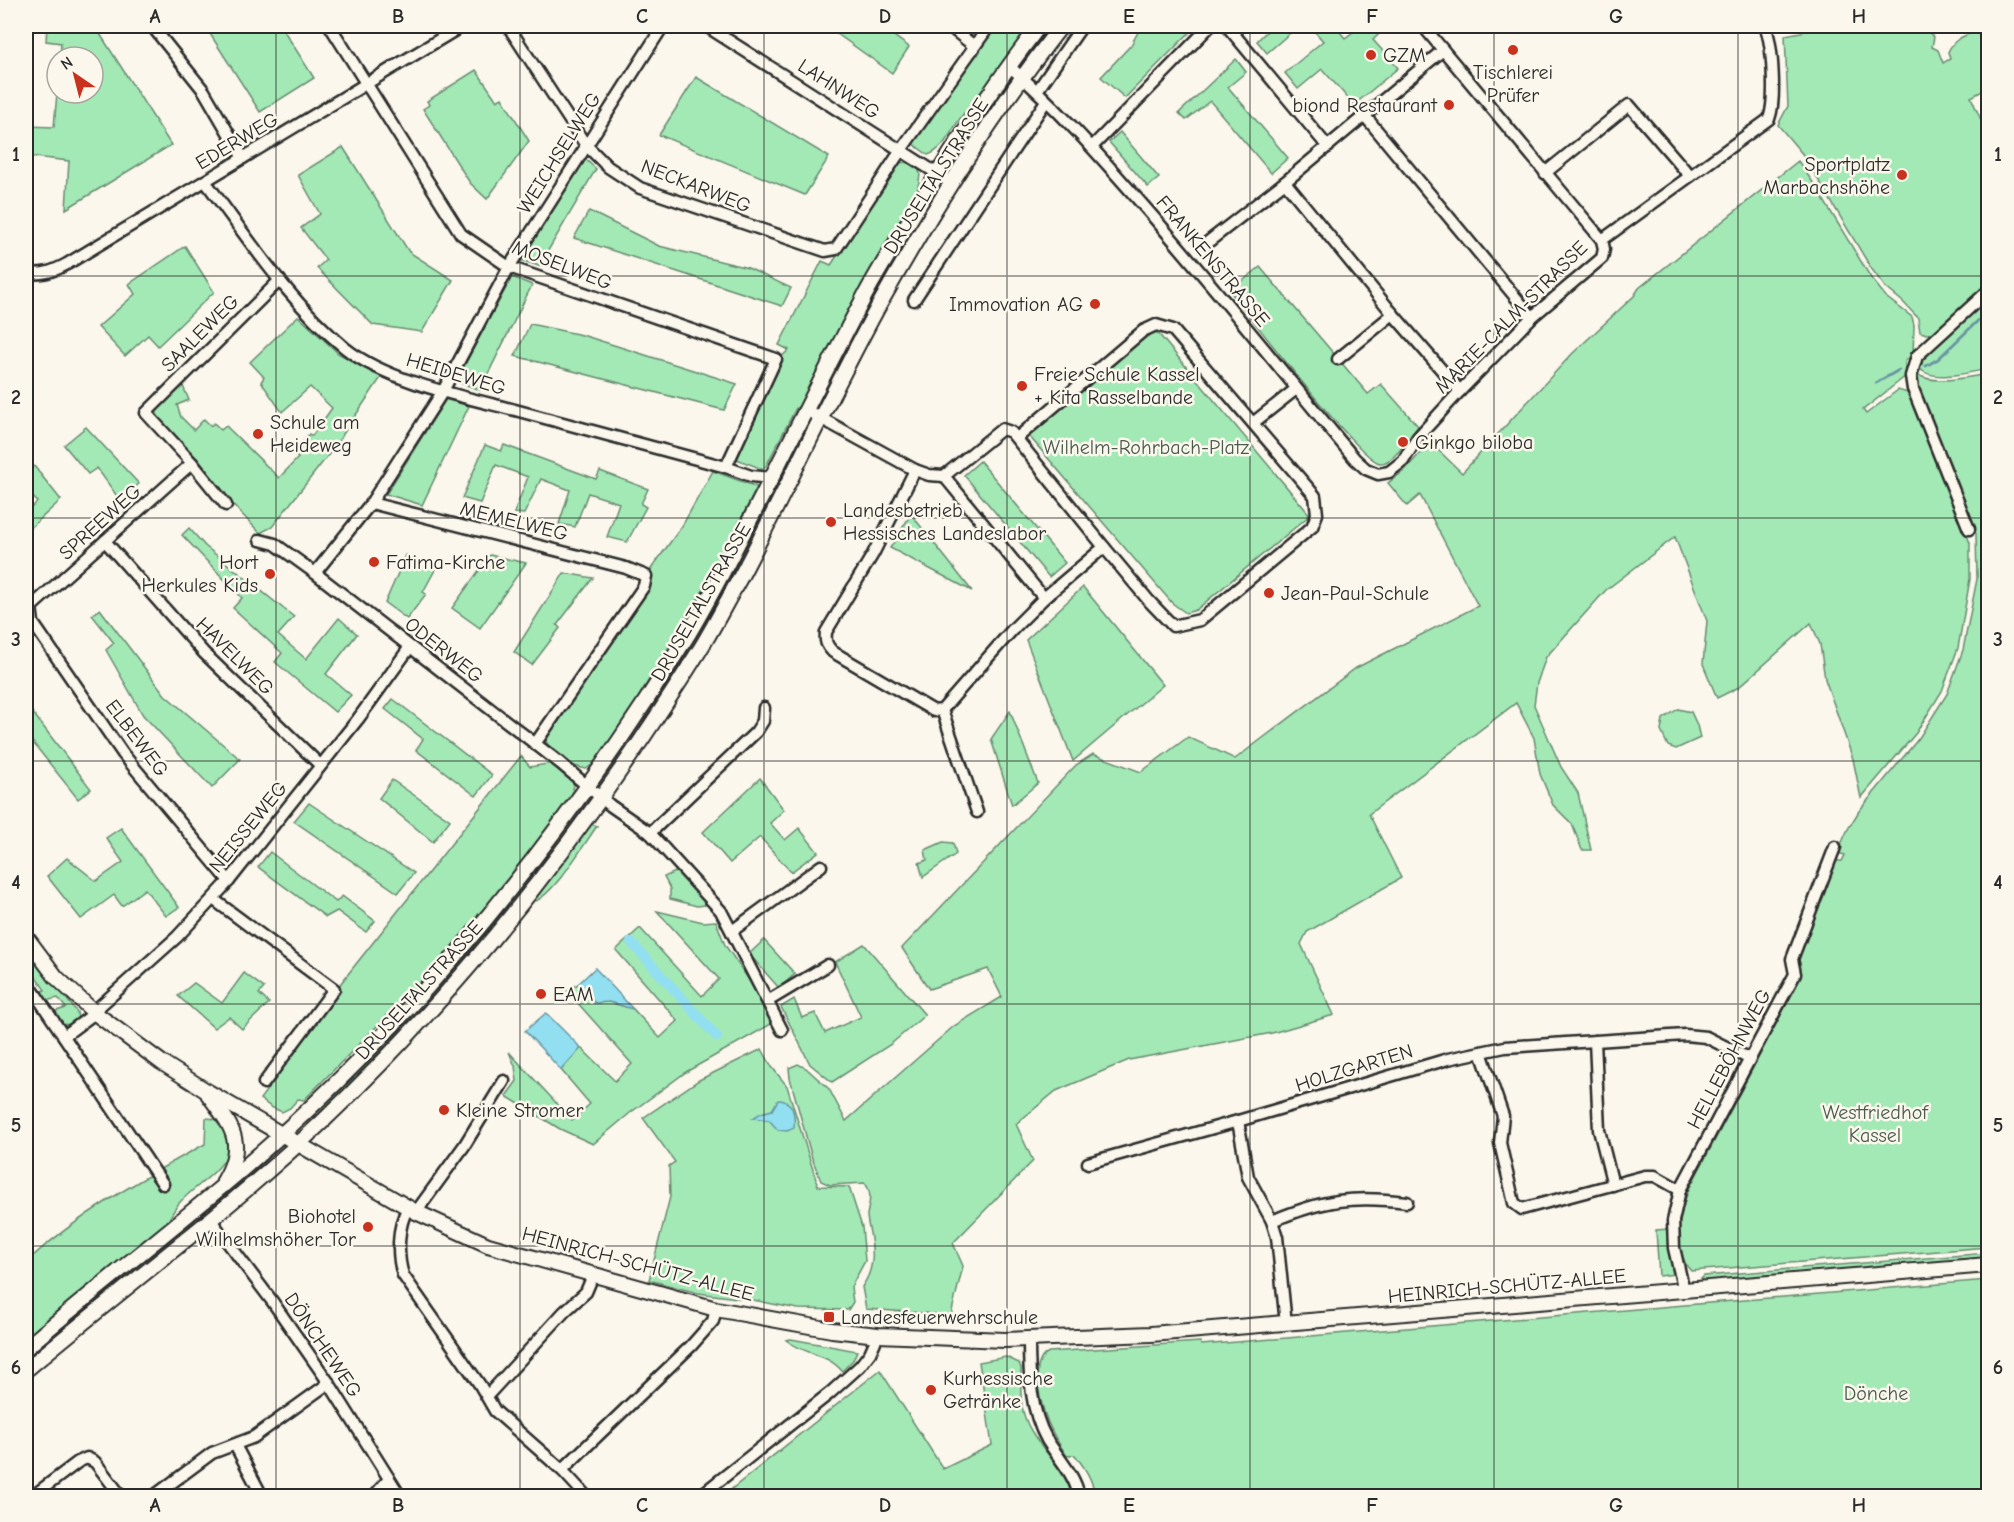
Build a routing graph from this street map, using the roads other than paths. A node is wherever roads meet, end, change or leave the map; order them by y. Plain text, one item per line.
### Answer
1 (152, 26) edge
2 (330, 26) edge
3 (462, 26) edge
4 (508, 26) edge
5 (663, 26) edge
6 (706, 26) edge
7 (949, 26) edge
8 (989, 26) edge
9 (1039, 26) edge
10 (1061, 26) edge
11 (1082, 26) edge
12 (1210, 26) edge
13 (1227, 26) edge
14 (1423, 26) edge
15 (1765, 26) edge
16 (974, 46) junction
17 (1443, 50) junction
18 (1009, 66) junction
19 (1023, 78) junction
20 (366, 85) junction
21 (1037, 91) junction
22 (1046, 101) junction
23 (1365, 116) junction
24 (585, 144) junction
25 (1092, 147) junction
26 (1328, 147) junction
27 (901, 150) junction
28 (243, 158) junction
29 (1545, 173) junction
30 (937, 174) junction
31 (1690, 176) junction
32 (204, 181) junction
33 (1285, 182) junction
34 (952, 183) junction
35 (1602, 240) junction
36 (1208, 242) dead end
37 (836, 249) joint
38 (509, 267) junction
39 (26, 273) edge
40 (280, 280) junction
41 (1989, 291) edge
42 (914, 300) dead end
43 (1393, 314) junction
44 (1532, 317) junction
45 (1338, 359) dead end
46 (1296, 389) junction
47 (443, 391) junction
48 (1460, 391) junction
49 (806, 410) junction
50 (822, 418) junction
51 (1253, 423) junction
52 (1017, 438) junction
53 (192, 463) junction
54 (726, 467) junction
55 (915, 470) junction
56 (1389, 472) joint
57 (944, 476) junction
58 (772, 478) junction
59 (371, 503) junction
60 (226, 505) dead end
61 (1969, 529) dead end
62 (260, 540) dead end
63 (105, 541) junction
64 (1104, 547) junction
65 (315, 573) junction
66 (1044, 598) junction
67 (31, 608) joint
68 (410, 646) junction
69 (764, 708) dead end
70 (942, 710) junction
71 (535, 744) junction
72 (320, 765) junction
73 (589, 787) junction
74 (601, 798) junction
75 (977, 812) dead end
76 (650, 833) junction
77 (1835, 847) dead end
78 (821, 866) dead end
79 (229, 881) junction
80 (213, 899) junction
81 (732, 931) junction
82 (26, 937) edge
83 (828, 965) dead end
84 (26, 980) edge
85 (768, 1001) junction
86 (95, 1013) junction
87 (782, 1030) dead end
88 (64, 1036) junction
89 (1595, 1041) junction
90 (1481, 1052) junction
91 (1750, 1059) junction
92 (504, 1081) dead end
93 (264, 1083) dead end
94 (205, 1090) junction
95 (1238, 1121) junction
96 (282, 1134) junction
97 (298, 1143) junction
98 (1098, 1148) dead end
99 (1101, 1160) junction
100 (1088, 1163) dead end
101 (163, 1184) dead end
102 (1613, 1185) junction
103 (219, 1190) junction
104 (1680, 1190) junction
105 (1407, 1202) dead end
106 (412, 1210) junction
107 (210, 1219) junction
108 (1272, 1221) junction
109 (1989, 1265) edge
110 (594, 1274) junction
111 (1684, 1291) junction
112 (716, 1309) junction
113 (1286, 1324) junction
114 (878, 1335) junction
115 (1029, 1340) junction
116 (26, 1348) edge
117 (26, 1370) edge
118 (329, 1383) junction
119 (487, 1396) junction
120 (235, 1445) junction
121 (562, 1470) junction
122 (389, 1479) junction
123 (33, 1497) edge
124 (121, 1497) edge
125 (154, 1497) edge
126 (262, 1497) edge
127 (374, 1497) edge
128 (400, 1497) edge
129 (586, 1497) edge
130 (700, 1497) edge
131 (1079, 1497) edge

1 - 28 street
2 - 20 street, MOSELWEG
3 - 20 street, EDERWEG
4 - 24 street, NECKARWEG
5 - 24 street, WEICHSELWEG
6 - 27 street, LAHNWEG
7 - 16 street
8 - 16 street, DRUSELTALSTRASSE
9 - 18 main road, DRUSELTALSTRASSE
10 - 19 main road, DRUSELTALSTRASSE
11 - 21 street
12 - 25 street
13 - 26 street
14 - 17 street
15 - 31 street, MARIE-CALM-STRASSE
16 - 27 street, DRUSELTALSTRASSE
17 - 23 street
17 - 29 street
18 - 19 street, FRANKENSTRASSE
18 - 30 main road, DRUSELTALSTRASSE
19 - 21 street, FRANKENSTRASSE
19 - 34 main road, DRUSELTALSTRASSE
20 - 28 street, EDERWEG
20 - 38 street, MOSELWEG
21 - 22 street, FRANKENSTRASSE
22 - 25 street, FRANKENSTRASSE
22 - 42 street
23 - 26 street
23 - 44 street
24 - 37 street, NECKARWEG
24 - 38 street, WEICHSELWEG
25 - 46 street, FRANKENSTRASSE
26 - 33 street
27 - 30 street, LAHNWEG
27 - 37 street, DRUSELTALSTRASSE
28 - 32 street, EDERWEG
29 - 31 street
29 - 35 street
30 - 34 street, LAHNWEG
30 - 49 main road, DRUSELTALSTRASSE
31 - 35 street, MARIE-CALM-STRASSE
32 - 39 street, EDERWEG
32 - 40 street, HEIDEWEG
33 - 36 street
33 - 43 street
34 - 50 main road, DRUSELTALSTRASSE
35 - 44 street, MARIE-CALM-STRASSE
38 - 47 street, WEICHSELWEG
38 - 54 street, MOSELWEG
40 - 47 street, HEIDEWEG
40 - 53 street, SAALEWEG
41 - 61 street
43 - 45 street
43 - 48 street
44 - 48 street, MARIE-CALM-STRASSE
46 - 51 street
46 - 56 street, FRANKENSTRASSE
47 - 54 street, HEIDEWEG
47 - 59 street, WEICHSELWEG
48 - 56 street, MARIE-CALM-STRASSE
49 - 50 street
49 - 58 main road, DRUSELTALSTRASSE
50 - 55 street
50 - 74 main road, DRUSELTALSTRASSE
51 - 52 street
51 - 64 street
52 - 57 street
52 - 64 street
53 - 60 street
53 - 63 street, SPREEWEG
54 - 58 street, HEIDEWEG
55 - 57 street
55 - 70 street
57 - 66 street
58 - 73 main road, DRUSELTALSTRASSE
59 - 65 street, WEICHSELWEG
59 - 71 street, MEMELWEG
62 - 65 street, ODERWEG
63 - 67 street, SPREEWEG
63 - 72 street, HAVELWEG
64 - 66 street
65 - 68 street, ODERWEG
66 - 70 street
67 - 79 street, ELBEWEG
68 - 71 street, ODERWEG
68 - 72 street, NEISSEWEG
69 - 76 street
70 - 75 street
71 - 73 street, ODERWEG
72 - 79 street, NEISSEWEG
73 - 74 street, ODERWEG
73 - 96 main road, DRUSELTALSTRASSE
74 - 76 street, ODERWEG
74 - 97 main road, DRUSELTALSTRASSE
76 - 81 street, ODERWEG
77 - 91 street, HELLEBÖHNWEG
78 - 81 street
79 - 80 street, NEISSEWEG
80 - 86 street, NEISSEWEG
80 - 93 street
81 - 85 street, ODERWEG
82 - 86 main road
83 - 85 street
84 - 88 street
85 - 87 street, ODERWEG
86 - 88 street, NEISSEWEG
86 - 94 main road
88 - 101 street
89 - 90 street, HOLZGARTEN
89 - 91 street, HOLZGARTEN
89 - 102 street
90 - 95 street, HOLZGARTEN
90 - 102 street
91 - 104 street, HELLEBÖHNWEG
92 - 106 street
94 - 96 main road
94 - 103 main road
95 - 99 street, HOLZGARTEN
95 - 108 street
96 - 97 main road
96 - 103 main road, DRUSELTALSTRASSE
97 - 106 main road, HEINRICH-SCHÜTZ-ALLEE
97 - 107 main road, DRUSELTALSTRASSE
98 - 99 street
99 - 100 street, HOLZGARTEN
102 - 104 street
103 - 116 main road, DRUSELTALSTRASSE
104 - 111 street, HELLEBÖHNWEG
105 - 108 street
106 - 110 main road, HEINRICH-SCHÜTZ-ALLEE
106 - 119 street
107 - 117 main road, DRUSELTALSTRASSE
107 - 118 street, DÖNCHEWEG
108 - 113 street
109 - 111 main road, HEINRICH-SCHÜTZ-ALLEE
110 - 112 main road, HEINRICH-SCHÜTZ-ALLEE
110 - 119 street
111 - 113 main road, HEINRICH-SCHÜTZ-ALLEE
112 - 114 main road, HEINRICH-SCHÜTZ-ALLEE
112 - 121 street
113 - 115 main road, HEINRICH-SCHÜTZ-ALLEE
114 - 115 main road, HEINRICH-SCHÜTZ-ALLEE
114 - 130 street
115 - 131 street
118 - 120 street
118 - 122 street, DÖNCHEWEG
119 - 121 street
120 - 125 street
120 - 126 street
121 - 129 street
122 - 127 street
122 - 128 street, DÖNCHEWEG
123 - 124 street

